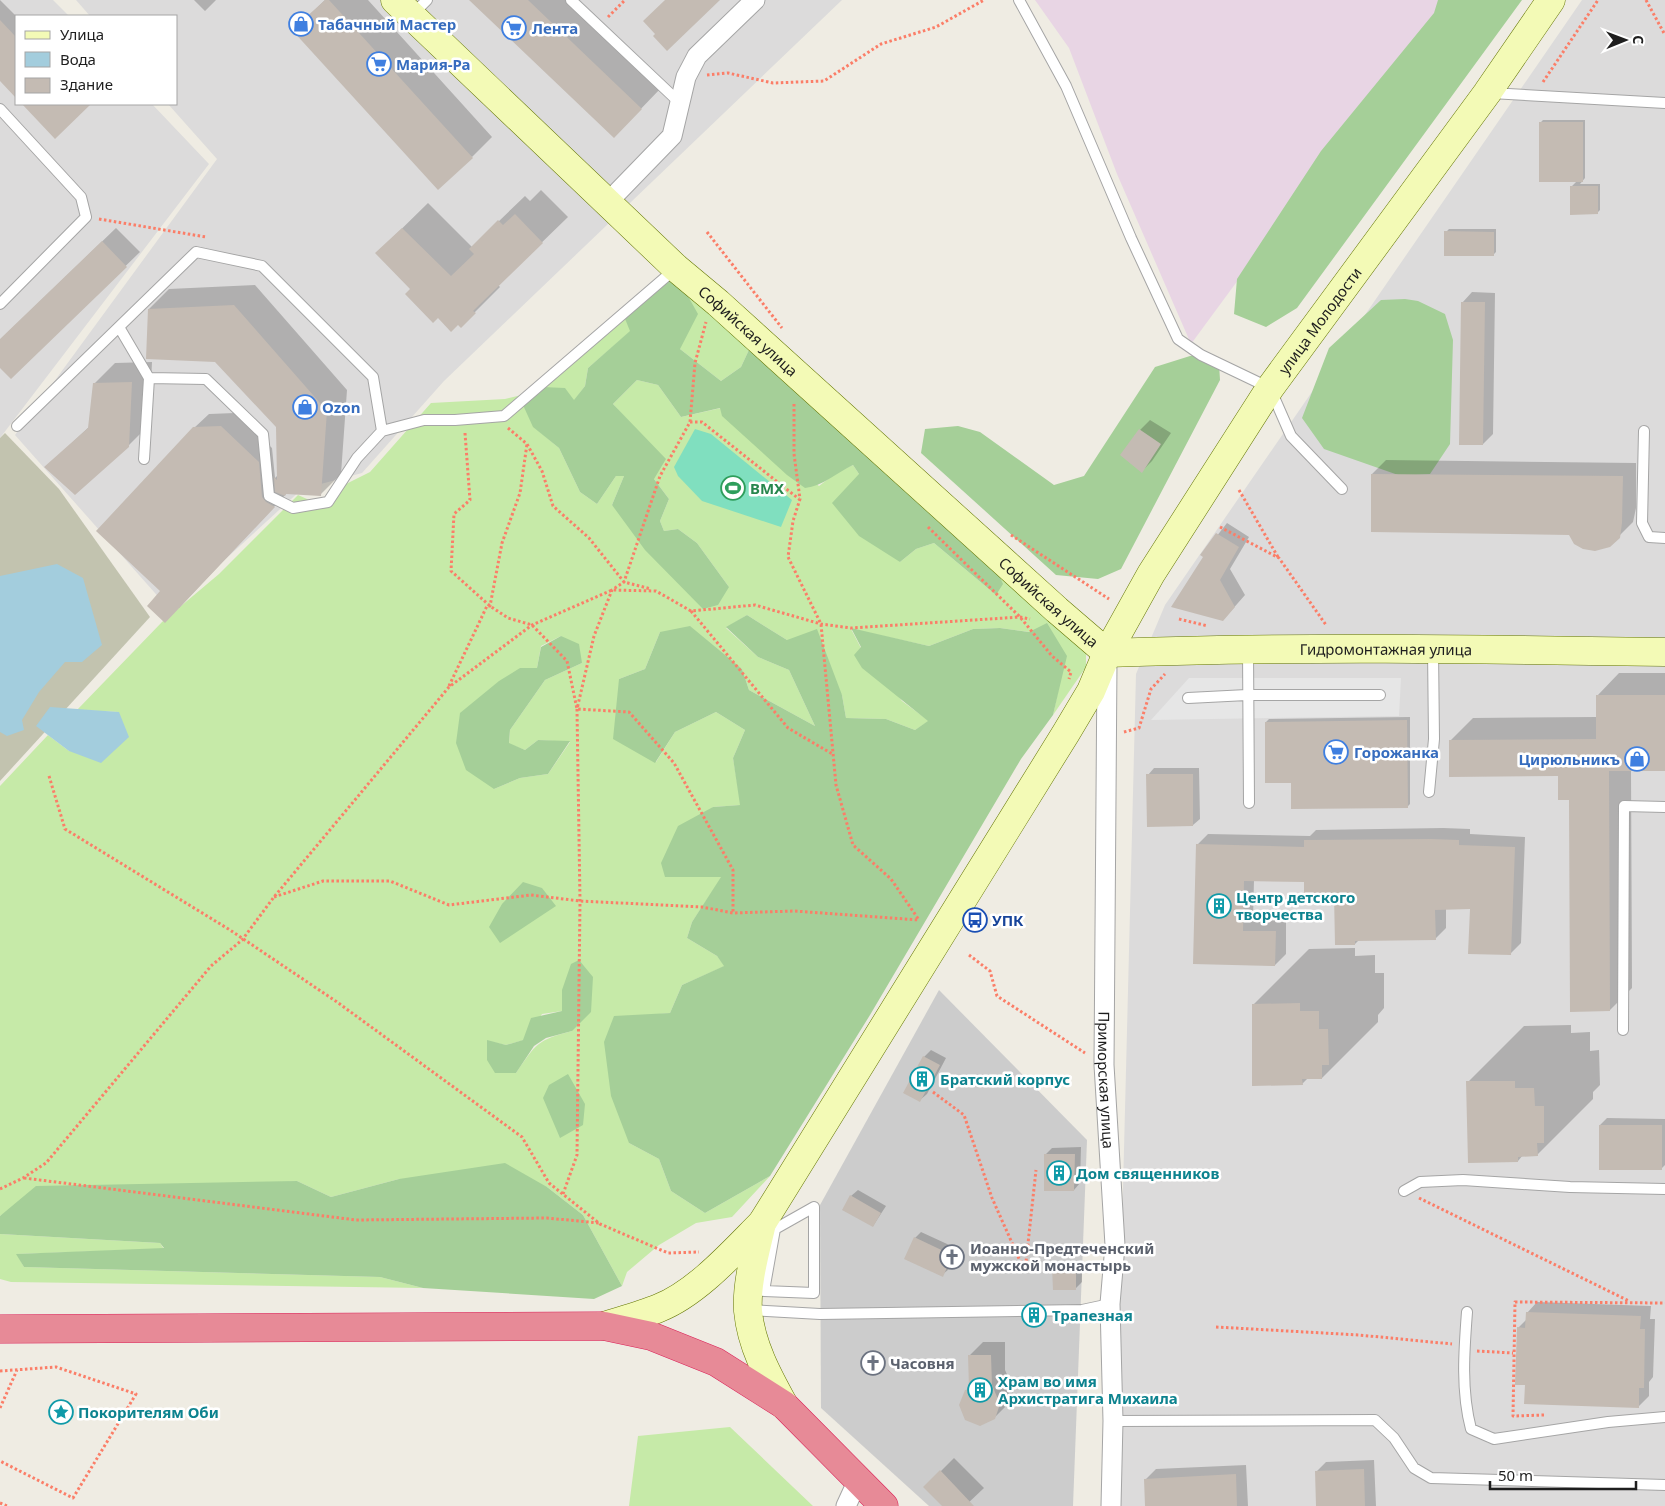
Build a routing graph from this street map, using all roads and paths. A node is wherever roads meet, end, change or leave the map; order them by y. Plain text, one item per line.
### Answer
1 (571, 0) edge
2 (625, 0) edge
3 (756, 0) edge
4 (984, 0) edge
5 (1019, 0) edge
6 (1551, 0) edge
7 (1598, 0) edge
8 (1646, 0) edge
9 (411, 5) edge
10 (599, 26) junction
11 (1665, 35) edge
12 (686, 77) junction
13 (1487, 93) junction
14 (1533, 97) junction
15 (680, 103) junction
16 (1665, 103) edge
17 (0, 109) edge
18 (608, 202) junction
19 (86, 217) junction
20 (707, 232) dead end
21 (206, 237) dead end
22 (676, 268) junction
23 (0, 304) edge
24 (712, 324) dead end
25 (119, 327) junction
26 (788, 335) dead end
27 (149, 378) junction
28 (1270, 388) junction
29 (800, 403) dead end
30 (690, 422) junction
31 (500, 423) dead end
32 (17, 426) dead end
33 (466, 430) dead end
34 (1644, 431) dead end
35 (382, 432) junction
36 (527, 444) junction
37 (144, 459) dead end
38 (1342, 489) dead end
39 (1239, 490) dead end
40 (800, 499) junction
41 (922, 522) dead end
42 (1220, 527) dead end
43 (1003, 529) dead end
44 (1665, 538) edge
45 (1279, 558) junction
46 (624, 582) junction
47 (612, 590) junction
48 (656, 591) junction
49 (1109, 600) dead end
50 (490, 606) junction
51 (691, 611) junction
52 (1020, 617) junction
53 (1038, 621) dead end
54 (821, 624) junction
55 (532, 625) junction
56 (1327, 626) dead end
57 (1433, 649) junction
58 (1248, 650) junction
59 (1665, 652) edge
60 (1107, 653) junction
61 (1068, 680) dead end
62 (449, 687) junction
63 (1247, 695) junction
64 (1380, 695) dead end
65 (1188, 698) dead end
66 (577, 709) junction
67 (834, 755) junction
68 (49, 776) dead end
69 (1429, 792) dead end
70 (1249, 803) dead end
71 (1665, 807) edge
72 (274, 897) junction
73 (580, 901) junction
74 (733, 913) junction
75 (242, 940) junction
76 (969, 955) dead end
77 (1623, 1030) dead end
78 (1104, 1065) junction
79 (933, 1092) dead end
80 (1036, 1170) dead end
81 (24, 1178) junction
82 (0, 1189) edge
83 (1665, 1190) edge
84 (1404, 1191) joint
85 (563, 1194) junction
86 (762, 1223) junction
87 (600, 1224) junction
88 (734, 1250) junction
89 (758, 1282) junction
90 (1632, 1302) junction
91 (1665, 1303) edge
92 (1110, 1304) junction
93 (748, 1310) junction
94 (1467, 1312) dead end
95 (604, 1326) junction
96 (1216, 1328) dead end
97 (0, 1329) edge
98 (1464, 1346) junction
99 (1513, 1353) junction
100 (17, 1370) junction
101 (0, 1371) edge
102 (784, 1405) junction
103 (0, 1408) edge
104 (1551, 1415) dead end
105 (1665, 1417) edge
106 (1113, 1421) junction
107 (0, 1461) edge
108 (858, 1480) junction
109 (1665, 1486) edge
110 (0, 1503) edge
111 (7, 1506) edge
112 (846, 1506) edge
113 (884, 1506) edge
114 (1111, 1506) edge

1 - 10 lane
2 - 10 path
3 - 12 street
4 - 12 path
5 - 28 lane
6 - 13 main road, улица Молодости
7 - 14 path
8 - 11 path
9 - 18 main road, Софийская улица
10 - 15 lane
12 - 15 street
13 - 14 lane
13 - 28 main road, улица Молодости
14 - 16 lane
15 - 18 street
17 - 19 lane
18 - 22 main road, Софийская улица
19 - 21 path
19 - 23 lane
20 - 26 path
22 - 35 lane
22 - 60 main road, Софийская улица
24 - 30 path
25 - 27 lane
25 - 32 lane
25 - 35 lane
27 - 35 lane
27 - 37 lane
28 - 38 lane
28 - 60 main road, улица Молодости
29 - 40 path
30 - 40 path
30 - 46 path
31 - 36 path
33 - 50 path
34 - 44 lane
36 - 46 path
36 - 50 path
39 - 45 path
40 - 54 path
41 - 52 path
42 - 45 path
43 - 49 path
45 - 56 path
46 - 47 path
46 - 48 path
47 - 48 path
47 - 55 path
47 - 66 path
48 - 51 path
50 - 55 path
50 - 62 path
51 - 54 path
51 - 67 path
52 - 53 path
52 - 54 path
52 - 61 path
54 - 67 path
55 - 62 path
55 - 66 path
57 - 58 main road, Гидромонтажная улица
57 - 59 main road, Гидромонтажная улица
57 - 69 lane
58 - 60 main road, Гидромонтажная улица
58 - 63 lane
60 - 78 street, Приморская улица
60 - 86 main road, улица Молодости
62 - 72 path
63 - 64 lane
63 - 65 lane
63 - 70 lane
66 - 73 path
66 - 74 path
67 - 74 path
68 - 75 path
71 - 77 lane
72 - 73 path
72 - 75 path
73 - 74 path
73 - 85 path
75 - 81 path
75 - 85 path
76 - 78 path
78 - 92 street, Приморская улица
79 - 80 path
81 - 82 path
81 - 87 path
83 - 84 lane
84 - 90 path
85 - 87 path
86 - 88 main road
86 - 89 main road
87 - 88 path
88 - 95 main road
89 - 89 lane
89 - 93 main road
90 - 91 path
90 - 99 path
92 - 93 lane
92 - 106 street, Приморская улица
93 - 102 main road
94 - 98 lane
95 - 97 highway
95 - 102 highway
96 - 98 path
98 - 99 path
98 - 105 lane
99 - 104 path
100 - 101 path
100 - 103 path
100 - 107 path
102 - 108 highway
106 - 109 lane
106 - 114 street, Приморская улица
108 - 112 street
108 - 113 highway
110 - 111 path

